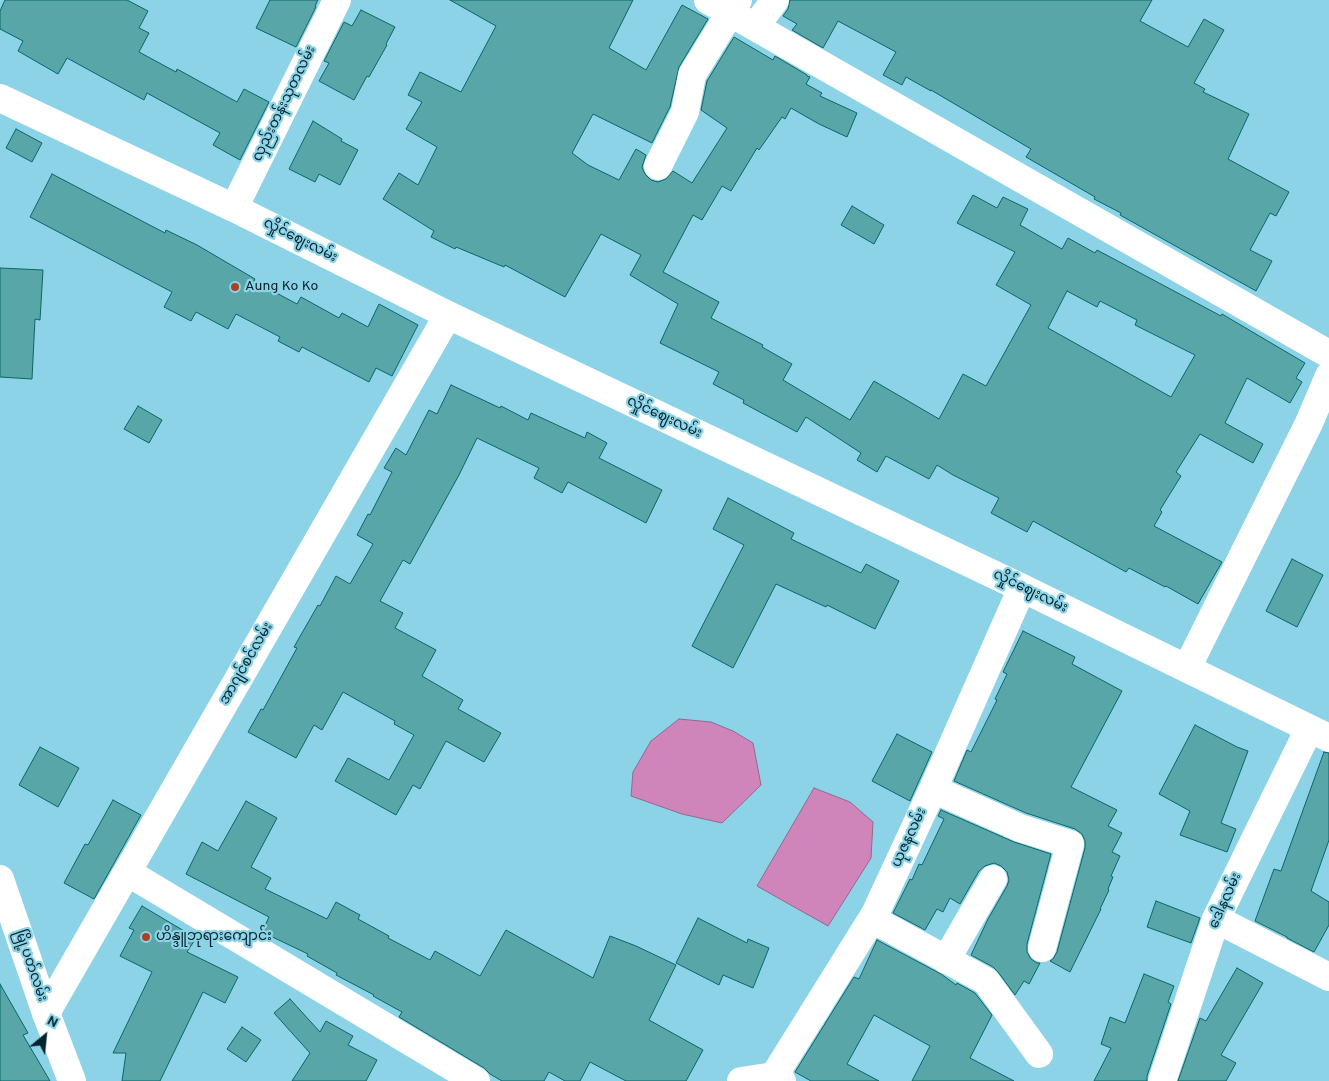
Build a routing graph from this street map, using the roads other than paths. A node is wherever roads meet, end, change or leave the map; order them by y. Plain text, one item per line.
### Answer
1 (337, 0) edge
2 (775, 0) edge
3 (726, 4) edge
4 (755, 27) junction
5 (0, 98) edge
6 (658, 166) dead end
7 (234, 208) junction
8 (448, 315) junction
9 (1329, 354) edge
10 (1329, 376) edge
11 (1319, 428) edge
12 (1022, 588) junction
13 (1187, 668) junction
14 (1319, 733) edge
15 (933, 789) junction
16 (127, 872) junction
17 (0, 879) edge
18 (993, 879) dead end
19 (872, 919) junction
20 (1216, 919) junction
21 (1042, 948) dead end
22 (946, 960) junction
23 (1329, 977) edge
24 (46, 1013) junction
25 (1038, 1054) dead end
26 (778, 1078) edge
27 (72, 1081) edge
28 (476, 1081) edge
29 (741, 1081) edge
30 (1162, 1081) edge

1 - 7 street, လှည်းတန်းသုတလမ်း
2 - 4 street
3 - 4 street
3 - 6 street
4 - 9 street
5 - 7 street, လှိုင်ဈေးလမ်း
7 - 8 street, လှိုင်ဈေးလမ်း
8 - 12 street, လှိုင်ဈေးလမ်း
8 - 16 street, အာဂျင်စင်လမ်း
10 - 11 street
11 - 13 street
12 - 13 street, လှိုင်ဈေးလမ်း
12 - 15 street, ယုဇနလမ်း
13 - 14 street, လှိုင်ဈေးလမ်း
14 - 20 street, ဒေါနလမ်း
15 - 19 street, ယုဇနလမ်း
15 - 21 street
16 - 24 street, အာဂျင်စင်လမ်း
16 - 28 street
17 - 24 street, မြို့ပတ်လမ်း
18 - 22 street
19 - 22 street
19 - 26 street, ယုဇနလမ်း
20 - 23 street
20 - 30 street, ဒေါနလမ်း
22 - 25 street
24 - 27 street, မြို့ပတ်လမ်း
26 - 29 street

